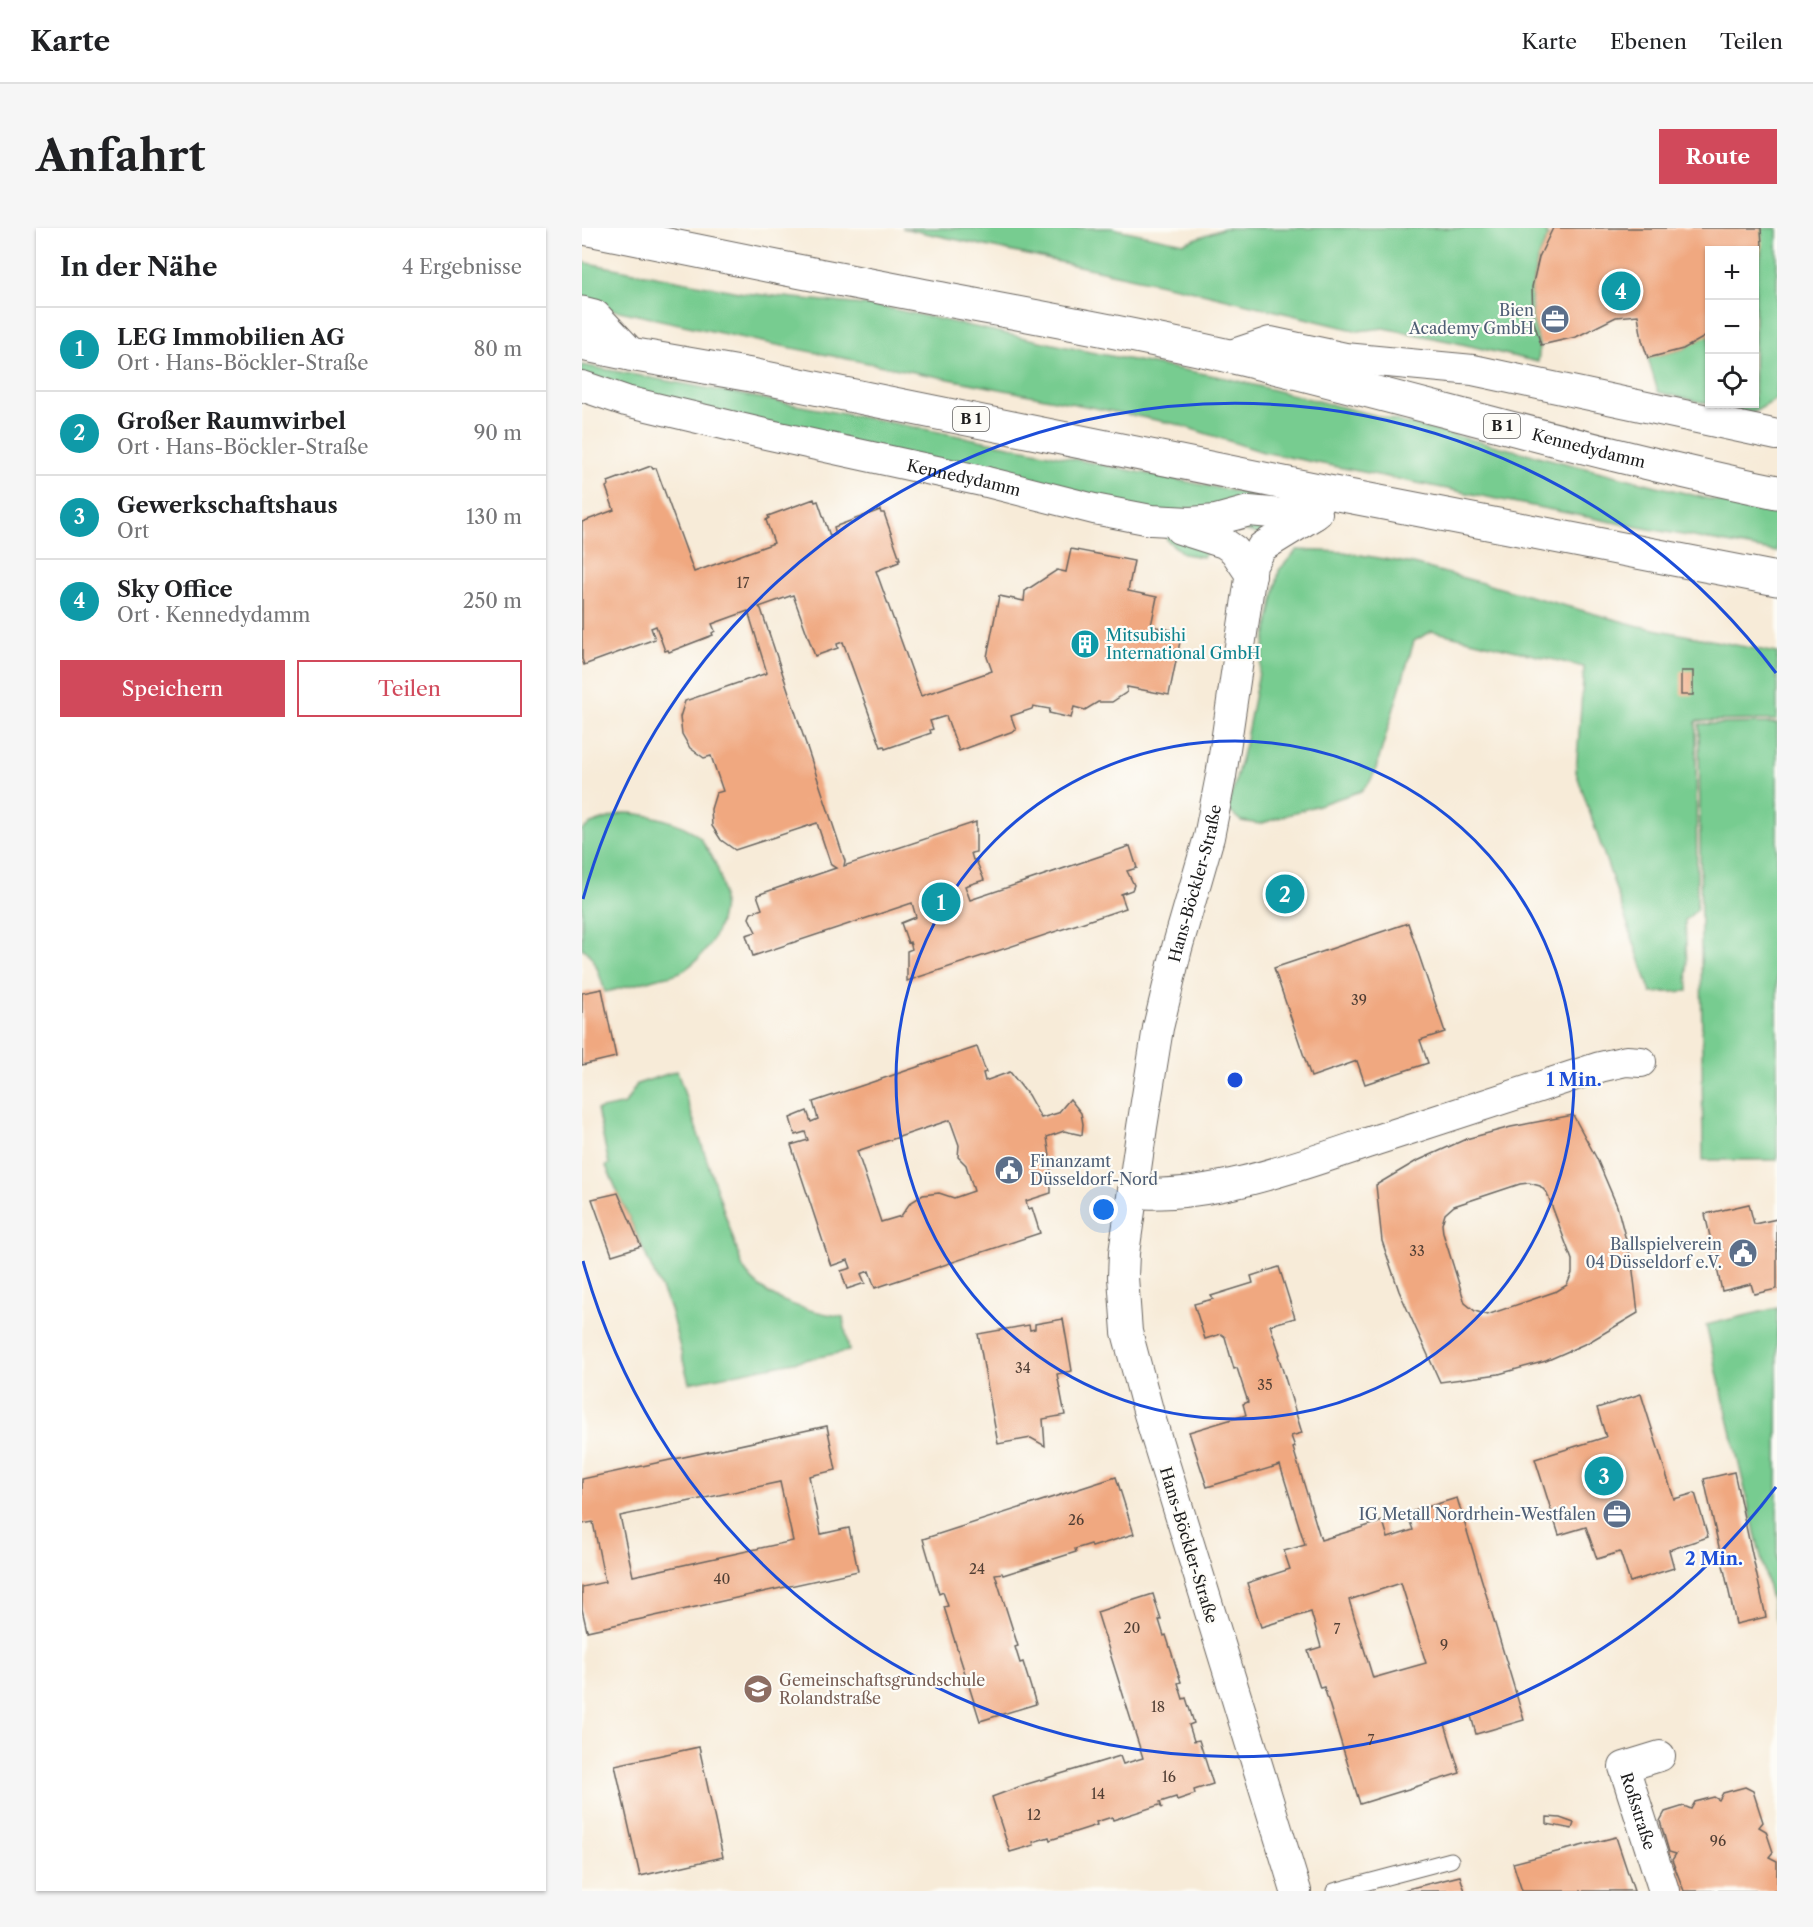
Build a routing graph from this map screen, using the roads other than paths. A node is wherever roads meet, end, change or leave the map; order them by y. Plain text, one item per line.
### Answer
1 (584, 228) edge
2 (582, 313) edge
3 (582, 344) edge
4 (630, 354) junction
5 (1228, 356) junction
6 (582, 386) edge
7 (1777, 435) edge
8 (1777, 492) edge
9 (1343, 495) junction
10 (1314, 515) junction
11 (1151, 520) junction
12 (1251, 576) junction
13 (1777, 579) edge
14 (1641, 1062) dead end
15 (1133, 1193) junction
16 (1660, 1756) dead end
17 (1451, 1860) dead end
18 (1296, 1891) edge
19 (1334, 1891) edge
20 (1664, 1891) edge

1 - 5 main road, Kennedydamm / B 1
2 - 4 main road
3 - 4 main road, B 1
4 - 9 main road, B 1
5 - 7 street
5 - 8 main road, Kennedydamm / B 1
6 - 11 street, Kennedydamm
9 - 10 street
9 - 13 main road, B 1
10 - 11 street, Kennedydamm
10 - 12 street, Hans-Böckler-Straße
11 - 12 street
12 - 15 street, Hans-Böckler-Straße
14 - 15 street
15 - 18 street, Hans-Böckler-Straße
16 - 20 street, Roßstraße
17 - 19 lane

